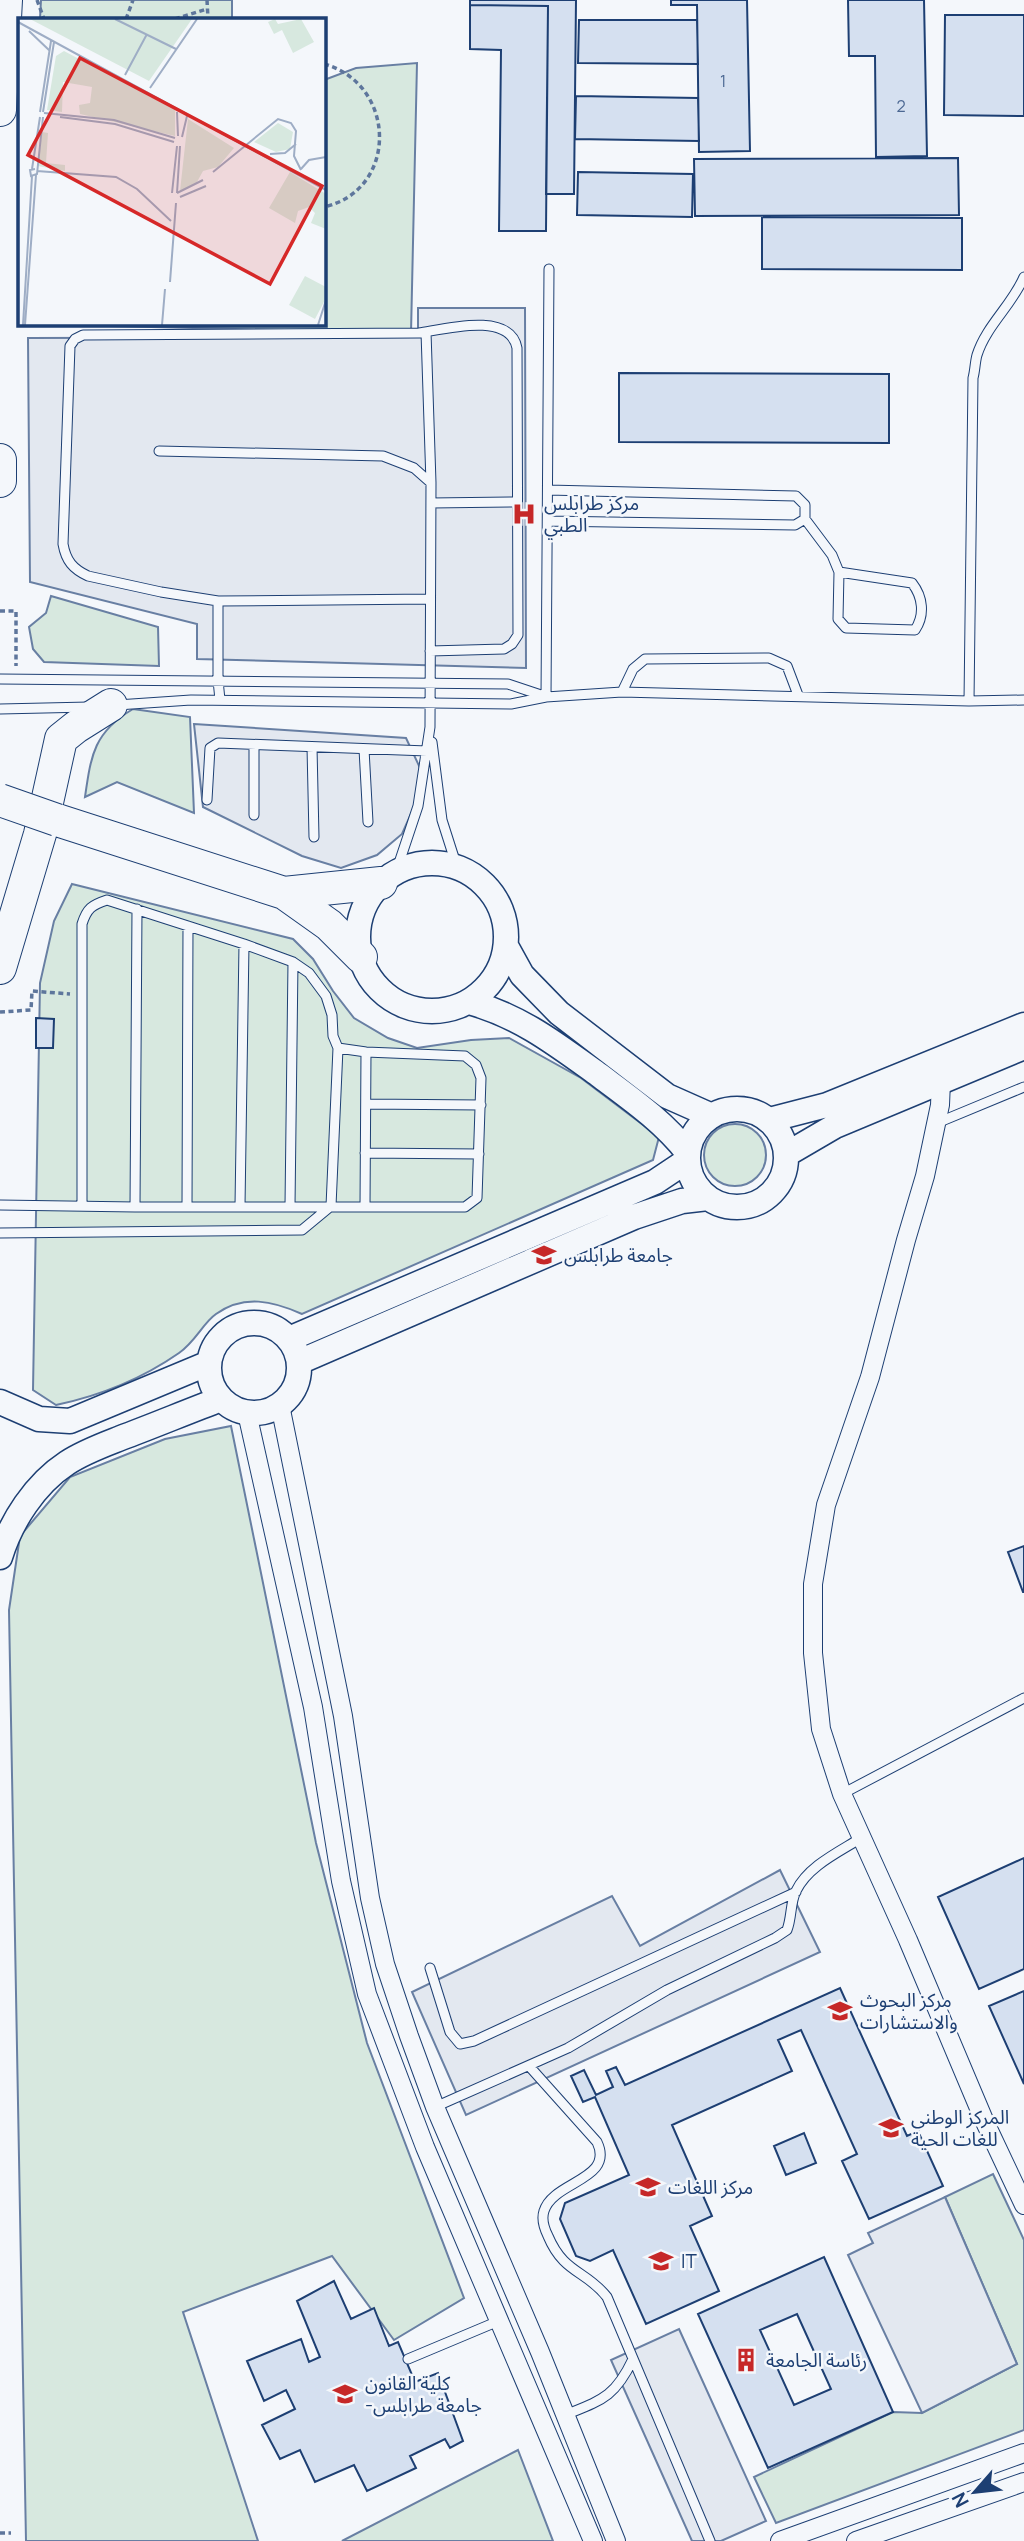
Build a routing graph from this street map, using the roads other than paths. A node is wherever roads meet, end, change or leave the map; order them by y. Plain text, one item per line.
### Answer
1 (6, 0) edge
2 (0, 110) edge
3 (549, 269) dead end
4 (1024, 277) edge
5 (426, 332) junction
6 (159, 451) dead end
7 (0, 460) edge
8 (0, 481) edge
9 (431, 483) junction
10 (548, 490) junction
11 (517, 502) junction
12 (431, 503) junction
13 (805, 519) junction
14 (548, 522) junction
15 (839, 572) junction
16 (429, 598) junction
17 (218, 601) junction
18 (430, 651) junction
19 (0, 679) edge
20 (218, 680) junction
21 (431, 682) junction
22 (622, 692) junction
23 (798, 695) junction
24 (546, 697) junction
25 (220, 700) junction
26 (1024, 700) edge
27 (431, 701) junction
28 (969, 701) junction
29 (111, 705) junction
30 (0, 709) edge
31 (430, 727) junction
32 (254, 745) junction
33 (312, 747) junction
34 (364, 749) junction
35 (427, 751) junction
36 (0, 800) edge
37 (206, 800) dead end
38 (254, 815) dead end
39 (368, 822) dead end
40 (314, 837) dead end
41 (457, 867) junction
42 (388, 878) junction
43 (284, 892) junction
44 (137, 909) junction
45 (188, 926) junction
46 (244, 944) junction
47 (506, 946) junction
48 (361, 957) junction
49 (293, 962) junction
50 (0, 968) edge
51 (469, 1002) junction
52 (1024, 1025) edge
53 (338, 1048) junction
54 (1024, 1048) edge
55 (366, 1052) junction
56 (941, 1081) junction
57 (1021, 1091) edge
58 (366, 1104) junction
59 (481, 1105) junction
60 (712, 1116) junction
61 (769, 1120) junction
62 (937, 1123) junction
63 (365, 1153) junction
64 (479, 1154) junction
65 (786, 1154) junction
66 (688, 1156) junction
67 (708, 1198) junction
68 (0, 1205) edge
69 (82, 1206) junction
70 (240, 1206) junction
71 (290, 1206) junction
72 (331, 1206) junction
73 (365, 1206) junction
74 (135, 1207) junction
75 (187, 1207) junction
76 (0, 1233) edge
77 (289, 1339) junction
78 (299, 1362) junction
79 (209, 1363) junction
80 (221, 1399) junction
81 (0, 1402) edge
82 (280, 1405) junction
83 (247, 1413) junction
84 (0, 1557) edge
85 (1024, 1698) edge
86 (842, 1794) junction
87 (861, 1838) junction
88 (796, 1892) junction
89 (430, 1968) dead end
90 (529, 2066) junction
91 (435, 2107) junction
92 (1024, 2206) edge
93 (501, 2320) junction
94 (408, 2359) dead end
95 (633, 2359) junction
96 (565, 2415) junction
97 (1024, 2453) edge
98 (1024, 2482) edge
99 (593, 2541) edge
100 (616, 2541) edge
101 (710, 2541) edge
102 (780, 2541) edge
103 (856, 2541) edge

1 - 2 highway
3 - 10 lane
4 - 28 lane
5 - 9 lane
5 - 11 lane
5 - 17 lane
6 - 9 lane
7 - 8 highway
9 - 12 lane
10 - 13 lane
10 - 14 lane
11 - 12 lane
11 - 18 lane
12 - 16 lane
13 - 14 lane
13 - 15 lane
14 - 24 lane
15 - 15 lane
16 - 17 lane
16 - 18 lane
17 - 20 lane
18 - 21 lane
19 - 20 lane
20 - 21 lane
20 - 25 lane
21 - 24 lane
21 - 27 lane
22 - 23 lane
22 - 23 lane
22 - 24 lane
23 - 28 lane
24 - 27 lane
25 - 27 lane
25 - 29 lane
26 - 28 lane
27 - 31 lane
29 - 30 lane
29 - 50 highway
31 - 35 lane
31 - 41 lane
32 - 33 lane
32 - 37 lane
32 - 38 lane
33 - 34 lane
33 - 40 lane
34 - 35 lane
34 - 39 lane
35 - 42 lane
36 - 43 highway, bridge
41 - 42 street
41 - 47 street
42 - 43 highway
42 - 48 street
43 - 48 highway
44 - 45 lane
44 - 69 lane
44 - 74 lane
45 - 46 lane
45 - 75 lane
46 - 49 lane
46 - 70 lane
47 - 51 street
47 - 60 street
48 - 51 street
49 - 53 lane
49 - 71 lane
51 - 66 street
52 - 61 street
53 - 55 lane
53 - 72 lane
54 - 56 street
55 - 58 lane
55 - 59 lane
56 - 62 street
56 - 65 street
57 - 62 lane
58 - 59 lane
58 - 63 lane
59 - 64 lane
60 - 61 street
60 - 66 street
61 - 65 street
62 - 86 street
63 - 64 lane
63 - 73 lane
64 - 73 lane
65 - 67 street
66 - 67 street
66 - 77 street
67 - 78 street
68 - 69 lane
69 - 74 lane
70 - 71 lane
70 - 75 lane
71 - 72 lane
72 - 73 lane
72 - 76 lane
74 - 75 lane
77 - 78 street
77 - 79 street
78 - 82 street
79 - 80 street
79 - 81 street
80 - 83 street
80 - 84 street
82 - 83 street
82 - 91 street
83 - 93 street
85 - 86 lane
86 - 87 street
87 - 88 lane
87 - 92 street
88 - 89 lane
88 - 90 lane
90 - 91 lane
90 - 95 lane
91 - 96 street
93 - 94 lane
93 - 99 street
95 - 96 lane
95 - 101 lane
96 - 100 street
97 - 102 street
98 - 103 street

